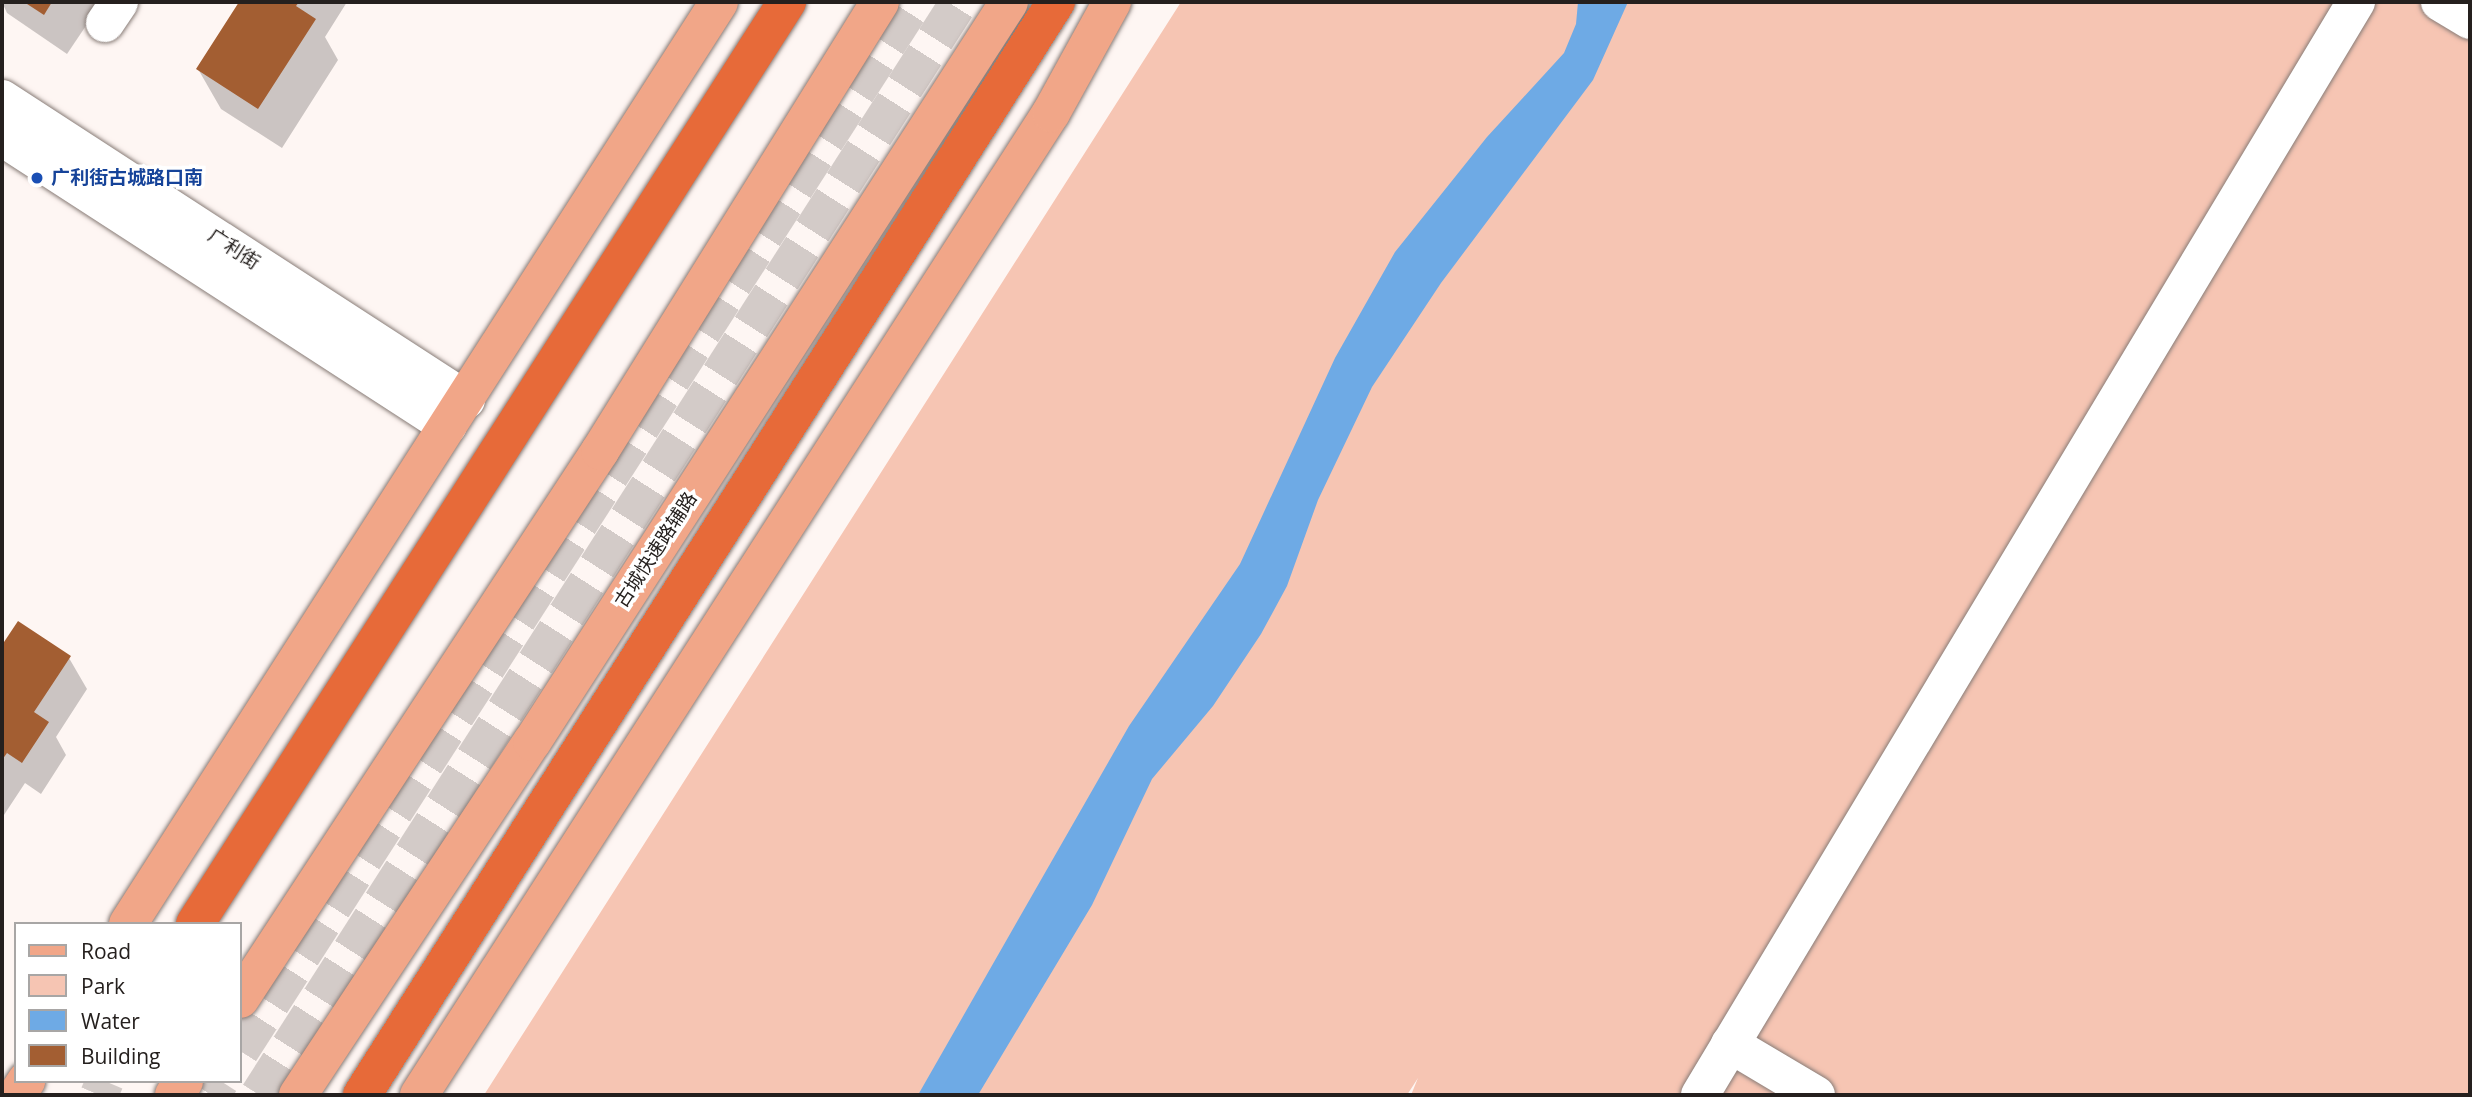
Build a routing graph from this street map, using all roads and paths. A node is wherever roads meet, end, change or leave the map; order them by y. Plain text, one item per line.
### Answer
1 (719, 2) edge
2 (788, 2) edge
3 (880, 2) edge
4 (1009, 2) edge
5 (1056, 2) edge
6 (1112, 2) edge
7 (2356, 2) edge
8 (2440, 2) edge
9 (2470, 20) edge
10 (2, 99) edge
11 (2, 137) edge
12 (457, 413) junction
13 (129, 922) edge
14 (196, 922) edge
15 (242, 996) edge
16 (1730, 1044) junction
17 (298, 1095) edge
18 (362, 1095) edge
19 (419, 1095) edge
20 (1700, 1095) edge
21 (1816, 1095) edge

1 - 12 main road
2 - 14 highway
3 - 15 main road
4 - 17 main road, 古城快速路辅路
5 - 18 highway
6 - 19 main road
7 - 16 street
8 - 9 street
10 - 12 street, 广利街
11 - 12 street, 广利街
12 - 13 main road
16 - 20 street
16 - 21 street

